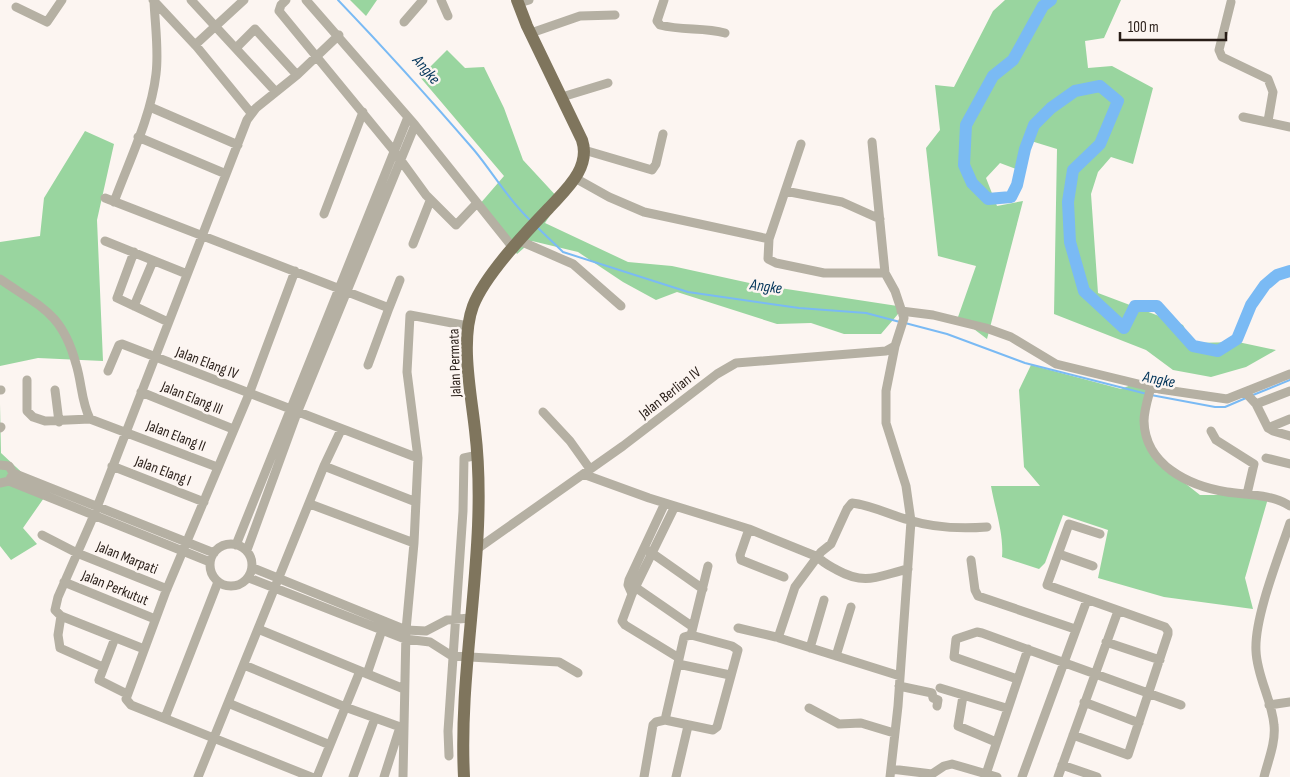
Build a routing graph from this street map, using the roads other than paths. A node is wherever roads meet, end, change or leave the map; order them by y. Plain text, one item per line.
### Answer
1 (62, 0) edge
2 (191, 0) edge
3 (286, 0) edge
4 (306, 0) edge
5 (422, 0) edge
6 (441, 0) edge
7 (664, 0) edge
8 (154, 1) edge
9 (522, 1) edge
10 (237, 2) edge
11 (1231, 2) dead end
12 (16, 7) dead end
13 (615, 15) dead end
14 (448, 16) dead end
15 (404, 22) dead end
16 (216, 26) junction
17 (531, 33) junction
18 (725, 33) dead end
19 (339, 35) junction
20 (195, 45) junction
21 (236, 48) junction
22 (315, 58) junction
23 (297, 75) junction
24 (608, 83) dead end
25 (276, 92) junction
26 (562, 97) junction
27 (150, 107) junction
28 (363, 112) junction
29 (251, 113) junction
30 (408, 117) junction
31 (1242, 117) dead end
32 (1268, 122) junction
33 (415, 125) junction
34 (1290, 127) edge
35 (663, 134) dead end
36 (138, 137) junction
37 (872, 142) dead end
38 (802, 144) dead end
39 (238, 145) junction
40 (584, 150) junction
41 (394, 151) junction
42 (400, 160) junction
43 (226, 174) junction
44 (576, 178) junction
45 (785, 191) junction
46 (105, 198) dead end
47 (430, 200) junction
48 (114, 202) junction
49 (477, 203) junction
50 (324, 214) dead end
51 (880, 219) junction
52 (202, 236) junction
53 (769, 239) junction
54 (105, 241) dead end
55 (520, 241) junction
56 (413, 244) dead end
57 (134, 252) junction
58 (153, 260) junction
59 (295, 271) junction
60 (885, 273) junction
61 (187, 274) junction
62 (0, 278) edge
63 (400, 280) dead end
64 (343, 290) junction
65 (134, 306) junction
66 (621, 306) dead end
67 (389, 308) junction
68 (903, 314) junction
69 (168, 322) junction
70 (468, 326) junction
71 (895, 346) junction
72 (155, 357) junction
73 (368, 365) dead end
74 (108, 370) dead end
75 (1290, 374) edge
76 (28, 380) dead end
77 (54, 390) dead end
78 (1150, 391) junction
79 (1290, 391) edge
80 (141, 392) junction
81 (249, 394) junction
82 (1250, 397) junction
83 (294, 411) junction
84 (543, 412) dead end
85 (90, 419) junction
86 (1290, 419) edge
87 (59, 422) junction
88 (1268, 428) junction
89 (233, 429) junction
90 (341, 430) junction
91 (1212, 431) dead end
92 (124, 432) junction
93 (1290, 436) edge
94 (478, 456) junction
95 (418, 458) junction
96 (1266, 458) dead end
97 (0, 464) edge
98 (1290, 464) edge
99 (112, 466) junction
100 (324, 466) junction
101 (217, 467) junction
102 (586, 472) junction
103 (7, 479) edge
104 (1247, 494) junction
105 (204, 502) junction
106 (416, 502) junction
107 (665, 503) junction
108 (310, 504) junction
109 (675, 506) junction
110 (1290, 506) edge
111 (95, 511) junction
112 (911, 521) junction
113 (1290, 523) edge
114 (987, 527) dead end
115 (749, 529) junction
116 (1100, 534) dead end
117 (42, 535) dead end
118 (414, 543) junction
119 (236, 545) junction
120 (186, 547) junction
121 (644, 548) junction
122 (477, 549) junction
123 (247, 550) junction
124 (77, 552) junction
125 (653, 553) junction
126 (1059, 554) junction
127 (212, 557) junction
128 (818, 557) junction
129 (971, 560) dead end
130 (459, 563) junction
131 (708, 566) dead end
132 (1093, 566) dead end
133 (253, 568) junction
134 (475, 568) junction
135 (908, 569) junction
136 (249, 578) junction
137 (784, 578) dead end
138 (64, 582) junction
139 (218, 582) junction
140 (277, 584) junction
141 (167, 589) junction
142 (703, 589) junction
143 (633, 590) junction
144 (798, 592) dead end
145 (824, 600) dead end
146 (1087, 600) junction
147 (851, 607) dead end
148 (1118, 611) junction
149 (61, 616) junction
150 (470, 618) junction
151 (155, 619) junction
152 (455, 620) junction
153 (738, 628) dead end
154 (258, 629) junction
155 (1075, 629) junction
156 (382, 630) junction
157 (692, 631) junction
158 (405, 634) junction
159 (115, 638) junction
160 (1106, 642) junction
161 (810, 648) junction
162 (144, 649) junction
163 (1028, 649) junction
164 (452, 656) junction
165 (836, 656) junction
166 (467, 659) junction
167 (1160, 660) junction
168 (679, 661) junction
169 (1062, 661) junction
170 (244, 665) junction
171 (103, 667) junction
172 (1095, 672) junction
173 (364, 673) junction
174 (578, 673) dead end
175 (730, 675) junction
176 (900, 676) junction
177 (1017, 679) junction
178 (899, 686) junction
179 (404, 688) junction
180 (940, 688) dead end
181 (1150, 693) junction
182 (127, 694) junction
183 (963, 696) junction
184 (1084, 702) junction
185 (1290, 702) edge
186 (228, 703) junction
187 (1181, 705) dead end
188 (1269, 705) junction
189 (936, 706) dead end
190 (346, 707) junction
191 (809, 708) dead end
192 (1006, 708) junction
193 (165, 718) junction
194 (375, 718) junction
195 (664, 720) junction
196 (1139, 723) junction
197 (688, 726) junction
198 (401, 728) junction
199 (894, 733) junction
200 (1074, 735) junction
201 (214, 737) junction
202 (996, 742) junction
203 (330, 745) junction
204 (449, 756) dead end
205 (1062, 765) junction
206 (890, 773) edge
207 (985, 775) edge
208 (202, 776) edge
209 (311, 777) edge
210 (317, 777) edge
211 (353, 777) edge
212 (384, 777) edge
213 (403, 777) edge
214 (464, 777) edge
215 (644, 777) edge
216 (676, 777) edge
217 (997, 777) edge
218 (1022, 777) edge
219 (1058, 777) edge
220 (1097, 777) edge
221 (1264, 777) edge

1 - 12 street
2 - 16 street
3 - 22 street
4 - 19 street
5 - 15 street
6 - 14 street
7 - 18 street
8 - 20 street
8 - 27 street
9 - 17 main road
10 - 16 street
11 - 32 street
13 - 17 street
16 - 20 street
16 - 21 street
17 - 26 main road
19 - 22 street
19 - 30 street
20 - 29 street
21 - 23 street
21 - 25 street
22 - 23 street
22 - 28 street
23 - 25 street
24 - 26 street
25 - 29 street
26 - 40 main road
27 - 36 street
27 - 39 street
28 - 41 street
28 - 50 street
29 - 39 street
30 - 33 street
30 - 41 street
31 - 32 street
32 - 34 street
33 - 42 street
33 - 49 street
35 - 40 street
36 - 43 street
36 - 48 street
37 - 51 street
38 - 45 street
39 - 43 street
40 - 44 main road, Jalan Permata
41 - 42 street
41 - 64 street
42 - 47 street
42 - 64 street
43 - 52 street
44 - 53 street
44 - 55 main road, Jalan Permata
45 - 51 street
45 - 53 street
46 - 48 street
47 - 49 street
47 - 56 street
48 - 52 street
49 - 55 street
51 - 60 street
52 - 59 street
52 - 61 street
53 - 60 street
54 - 57 street
55 - 66 street
55 - 70 main road, Jalan Permata
57 - 58 street
57 - 65 street
58 - 61 street
58 - 65 street
59 - 64 street
59 - 81 street
60 - 68 street
61 - 69 street
62 - 85 street
63 - 67 street
64 - 67 street
64 - 83 street
65 - 69 street
67 - 73 street
68 - 71 street
68 - 78 street
69 - 72 street
70 - 94 main road, Jalan Permata
70 - 95 street
71 - 102 street, Jalan Berlian IV
71 - 112 street
72 - 74 street, Jalan Elang IV
72 - 80 street
72 - 81 street, Jalan Elang IV
75 - 82 street
76 - 87 street
77 - 87 street
78 - 82 street
78 - 104 street
79 - 82 street
80 - 89 street, Jalan Elang III
80 - 92 street
81 - 83 street, Jalan Elang IV
81 - 89 street
82 - 88 street
83 - 90 street, Jalan Elang IV
83 - 119 street
83 - 123 street
84 - 102 street
85 - 87 street
85 - 92 street, Jalan Elang II
86 - 88 street
88 - 93 street
89 - 101 street
90 - 95 street, Jalan Elang IV
90 - 100 street
91 - 104 street
92 - 99 street
92 - 101 street, Jalan Elang II
94 - 122 main road, Jalan Permata
94 - 130 street
95 - 106 street
96 - 98 street
97 - 103 street
99 - 105 street, Jalan Elang I
99 - 111 street
100 - 106 street
100 - 108 street
101 - 105 street
102 - 107 street
102 - 122 street, Jalan Berlian IV
103 - 111 street
104 - 110 street
105 - 120 street
106 - 118 street
107 - 109 street
107 - 121 street
108 - 118 street
108 - 140 street
109 - 115 street
109 - 125 street
111 - 120 street
111 - 124 street
112 - 114 street
112 - 128 street
112 - 135 street
113 - 188 street
115 - 128 street
115 - 137 street
116 - 126 street
117 - 124 street, Jalan Marpati
118 - 158 street
119 - 123 street
119 - 127 street
120 - 127 street
120 - 141 street
121 - 125 street
121 - 143 street
122 - 134 main road, Jalan Permata
123 - 133 street
124 - 138 street
124 - 141 street, Jalan Marpati
125 - 142 street
125 - 143 street
126 - 132 street
126 - 146 street
127 - 139 street
128 - 135 street
128 - 153 street
129 - 155 street
130 - 134 street
130 - 152 street
131 - 142 street
133 - 136 street
133 - 140 street
134 - 150 main road, Jalan Permata
135 - 176 street
136 - 139 street
136 - 140 street
138 - 149 street
138 - 151 street, Jalan Perkutut
139 - 193 street
140 - 154 street
140 - 156 street
140 - 158 street
141 - 151 street
142 - 157 street
143 - 157 street
143 - 168 street
144 - 161 street
145 - 161 street
146 - 148 street
146 - 155 street
147 - 165 street
148 - 160 street
148 - 167 street
149 - 159 street
149 - 171 street
150 - 152 street
150 - 166 main road, Jalan Permata
151 - 162 street
152 - 158 street
152 - 164 street
154 - 170 street
154 - 173 street
155 - 169 street
156 - 158 street
156 - 173 street
157 - 168 street
157 - 175 street
158 - 164 street
158 - 179 street
159 - 162 street
159 - 171 street
160 - 167 street
160 - 172 street
161 - 165 street
162 - 182 street
163 - 169 street
163 - 177 street
163 - 177 street
164 - 166 street
164 - 204 street
165 - 176 street
166 - 174 street
166 - 214 main road, Jalan Permata
167 - 181 street
168 - 175 street
168 - 195 street
169 - 172 street
169 - 218 street
170 - 186 street
170 - 190 street
171 - 182 street
172 - 181 street
172 - 184 street
173 - 179 street
173 - 190 street
175 - 197 street
176 - 178 street
177 - 192 street
178 - 189 street
178 - 199 street
179 - 198 street
180 - 183 street
181 - 187 street
181 - 196 street
182 - 193 street
183 - 192 street
183 - 202 street
184 - 196 street
184 - 200 street
185 - 188 street
186 - 201 street
186 - 203 street
188 - 221 street
190 - 194 street
190 - 203 street
191 - 199 street
192 - 202 street
193 - 201 street
194 - 198 street
194 - 211 street
195 - 197 street
195 - 215 street
196 - 200 street
197 - 216 street
198 - 212 street
198 - 213 street
199 - 206 street
200 - 205 street
201 - 208 street
201 - 209 street
202 - 207 street
203 - 210 street
205 - 219 street
205 - 220 street
206 - 207 street
207 - 217 street

